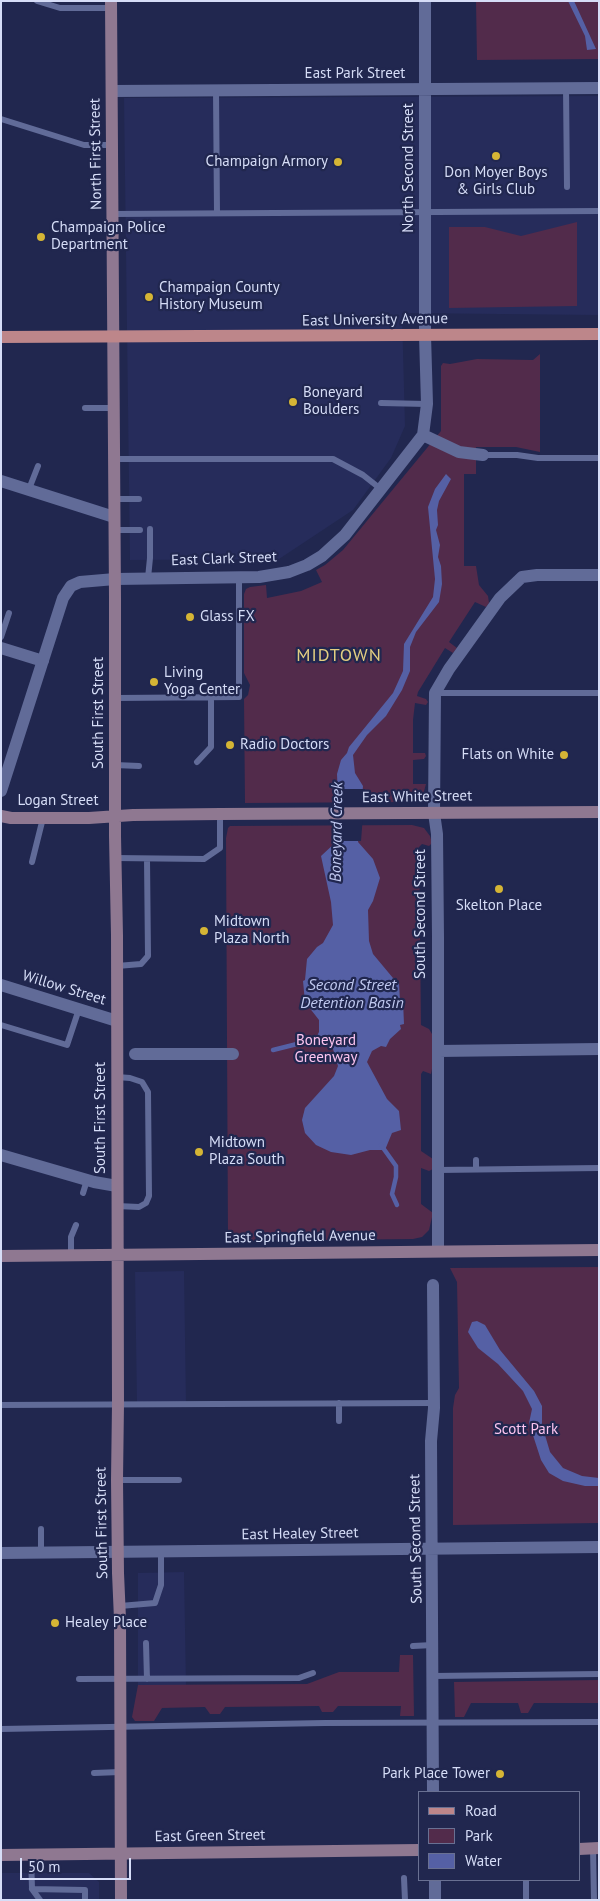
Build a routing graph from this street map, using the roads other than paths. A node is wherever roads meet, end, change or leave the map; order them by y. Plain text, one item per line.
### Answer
1 (37, 1) edge
2 (425, 1) edge
3 (111, 4) edge
4 (566, 88) junction
5 (599, 88) edge
6 (425, 90) junction
7 (112, 91) junction
8 (216, 91) junction
9 (1, 119) edge
10 (113, 145) junction
11 (567, 187) dead end
12 (599, 211) edge
13 (425, 212) junction
14 (217, 213) junction
15 (113, 214) junction
16 (599, 334) edge
17 (425, 335) junction
18 (112, 336) junction
19 (1, 337) edge
20 (381, 403) dead end
21 (427, 404) junction
22 (85, 408) dead end
23 (113, 408) junction
24 (423, 435) junction
25 (483, 455) joint
26 (599, 458) edge
27 (113, 459) junction
28 (38, 466) dead end
29 (1, 481) edge
30 (29, 489) junction
31 (382, 490) junction
32 (114, 499) junction
33 (139, 499) dead end
34 (114, 523) junction
35 (150, 529) dead end
36 (140, 530) dead end
37 (599, 575) edge
38 (239, 577) junction
39 (148, 578) junction
40 (115, 579) junction
41 (9, 613) dead end
42 (1, 637) edge
43 (1, 648) edge
44 (43, 661) junction
45 (435, 693) junction
46 (599, 693) edge
47 (211, 697) junction
48 (116, 698) junction
49 (197, 762) dead end
50 (115, 765) junction
51 (139, 766) dead end
52 (1, 791) edge
53 (599, 812) edge
54 (434, 813) junction
55 (220, 814) junction
56 (1, 816) edge
57 (115, 817) junction
58 (43, 818) junction
59 (115, 858) junction
60 (147, 859) junction
61 (32, 862) dead end
62 (117, 966) junction
63 (1, 985) edge
64 (79, 1009) junction
65 (117, 1021) junction
66 (1, 1025) edge
67 (599, 1050) edge
68 (438, 1051) junction
69 (135, 1054) dead end
70 (233, 1054) dead end
71 (117, 1077) junction
72 (1, 1155) edge
73 (476, 1160) dead end
74 (599, 1168) edge
75 (476, 1169) junction
76 (438, 1170) junction
77 (117, 1186) junction
78 (117, 1206) junction
79 (76, 1225) dead end
80 (599, 1250) edge
81 (438, 1251) junction
82 (71, 1255) junction
83 (117, 1255) junction
84 (1, 1256) edge
85 (433, 1285) dead end
86 (434, 1402) junction
87 (339, 1403) junction
88 (118, 1404) junction
89 (1, 1405) edge
90 (339, 1421) dead end
91 (117, 1480) junction
92 (179, 1480) dead end
93 (41, 1529) dead end
94 (599, 1547) edge
95 (433, 1549) junction
96 (118, 1552) junction
97 (161, 1552) junction
98 (1, 1553) edge
99 (41, 1553) junction
100 (120, 1606) junction
101 (146, 1644) dead end
102 (433, 1645) junction
103 (413, 1646) dead end
104 (313, 1673) dead end
105 (599, 1674) edge
106 (433, 1676) junction
107 (79, 1680) dead end
108 (121, 1680) junction
109 (147, 1680) junction
110 (599, 1722) edge
111 (433, 1723) junction
112 (121, 1728) junction
113 (1, 1729) edge
114 (120, 1772) junction
115 (94, 1773) dead end
116 (433, 1791) edge
117 (596, 1848) edge
118 (580, 1849) edge
119 (418, 1850) edge
120 (120, 1853) junction
121 (1, 1855) edge
122 (32, 1855) junction
123 (404, 1878) dead end
124 (434, 1881) edge
125 (526, 1881) edge
126 (32, 1889) junction
127 (40, 1900) edge
128 (85, 1900) edge
129 (121, 1900) edge
130 (405, 1900) edge
131 (435, 1900) edge
132 (526, 1900) edge
133 (594, 1900) edge

1 - 3 lane
2 - 6 street, North Second Street
3 - 7 street, North First Street
4 - 5 street, East Park Street
4 - 6 street, East Park Street
4 - 11 lane
6 - 8 street, East Park Street
6 - 13 street, North Second Street
7 - 8 street, East Park Street
7 - 10 street, North First Street
8 - 14 lane
9 - 10 lane
10 - 15 street, North First Street
12 - 13 lane
13 - 14 lane
13 - 17 street, North Second Street
14 - 15 lane
15 - 18 street, North First Street
16 - 17 main road, East University Avenue
17 - 18 main road, East University Avenue
17 - 21 street, North Second Street
18 - 19 main road, East University Avenue
18 - 23 street, South First Street
20 - 21 lane
21 - 24 street, North Second Street
22 - 23 lane
23 - 27 street, South First Street
24 - 25 street
24 - 31 street, East Clark Street
25 - 26 lane
27 - 31 lane
27 - 32 street, South First Street
28 - 30 lane
29 - 30 street
30 - 34 street
31 - 38 street, East Clark Street
32 - 33 lane
32 - 34 street, South First Street
34 - 36 lane
34 - 40 street, South First Street
35 - 39 lane
37 - 45 street, South Second Street
38 - 39 street, East Clark Street
38 - 47 lane
39 - 40 street, East Clark Street
40 - 44 street, East Clark Street
40 - 48 street, South First Street
41 - 42 lane
43 - 44 street
44 - 52 street, East Clark Street
45 - 46 lane
45 - 54 street, South Second Street
47 - 48 lane
47 - 49 lane
48 - 50 street, South First Street
50 - 51 lane
50 - 57 street, South First Street
53 - 54 street, East White Street
54 - 55 street, East White Street
54 - 68 street, South Second Street
55 - 57 street, East White Street
55 - 60 lane
56 - 58 street, Logan Street
57 - 58 street, Logan Street
57 - 59 street, South First Street
58 - 61 lane
59 - 60 lane
59 - 62 street, South First Street
60 - 62 lane
62 - 65 street, South First Street
63 - 64 street, Willow Street
64 - 65 street, Willow Street
64 - 66 lane
65 - 71 street, South First Street
67 - 68 street
68 - 76 street, South Second Street
69 - 70 street
71 - 77 street, South First Street
71 - 78 lane
72 - 77 street
73 - 75 lane
74 - 75 lane
75 - 76 lane
76 - 81 street, South Second Street
77 - 78 street, South First Street
78 - 83 street, South First Street
79 - 82 lane
80 - 81 street, East Springfield Avenue
81 - 83 street, East Springfield Avenue
82 - 83 street, East Springfield Avenue
82 - 84 street, East Springfield Avenue
83 - 88 street, South First Street
85 - 86 street, South Second Street
86 - 87 lane
86 - 95 street, South Second Street
87 - 88 lane
87 - 90 lane
88 - 89 lane
88 - 91 street, South First Street
91 - 92 lane
91 - 96 street, South First Street
93 - 99 lane
94 - 95 street, East Healey Street
95 - 97 street, East Healey Street
95 - 102 street, South Second Street
96 - 97 street, East Healey Street
96 - 99 street, East Healey Street
96 - 100 street, South First Street
97 - 100 lane
98 - 99 street, East Healey Street
100 - 108 street, South First Street
101 - 109 lane
102 - 103 lane
102 - 106 street, South Second Street
104 - 109 lane
105 - 106 lane
106 - 111 street, South Second Street
107 - 108 lane
108 - 109 lane
108 - 112 street, South First Street
110 - 111 lane
111 - 112 lane
111 - 116 street, South Second Street
112 - 113 lane
112 - 114 street, South First Street
114 - 115 lane
114 - 120 street, South First Street
117 - 118 street
117 - 133 lane
119 - 120 street, East Green Street
120 - 122 street, East Green Street
120 - 129 street, South First Street
121 - 122 street, East Green Street
122 - 126 lane
123 - 130 lane
124 - 131 street
125 - 132 lane
126 - 127 lane
126 - 128 lane

